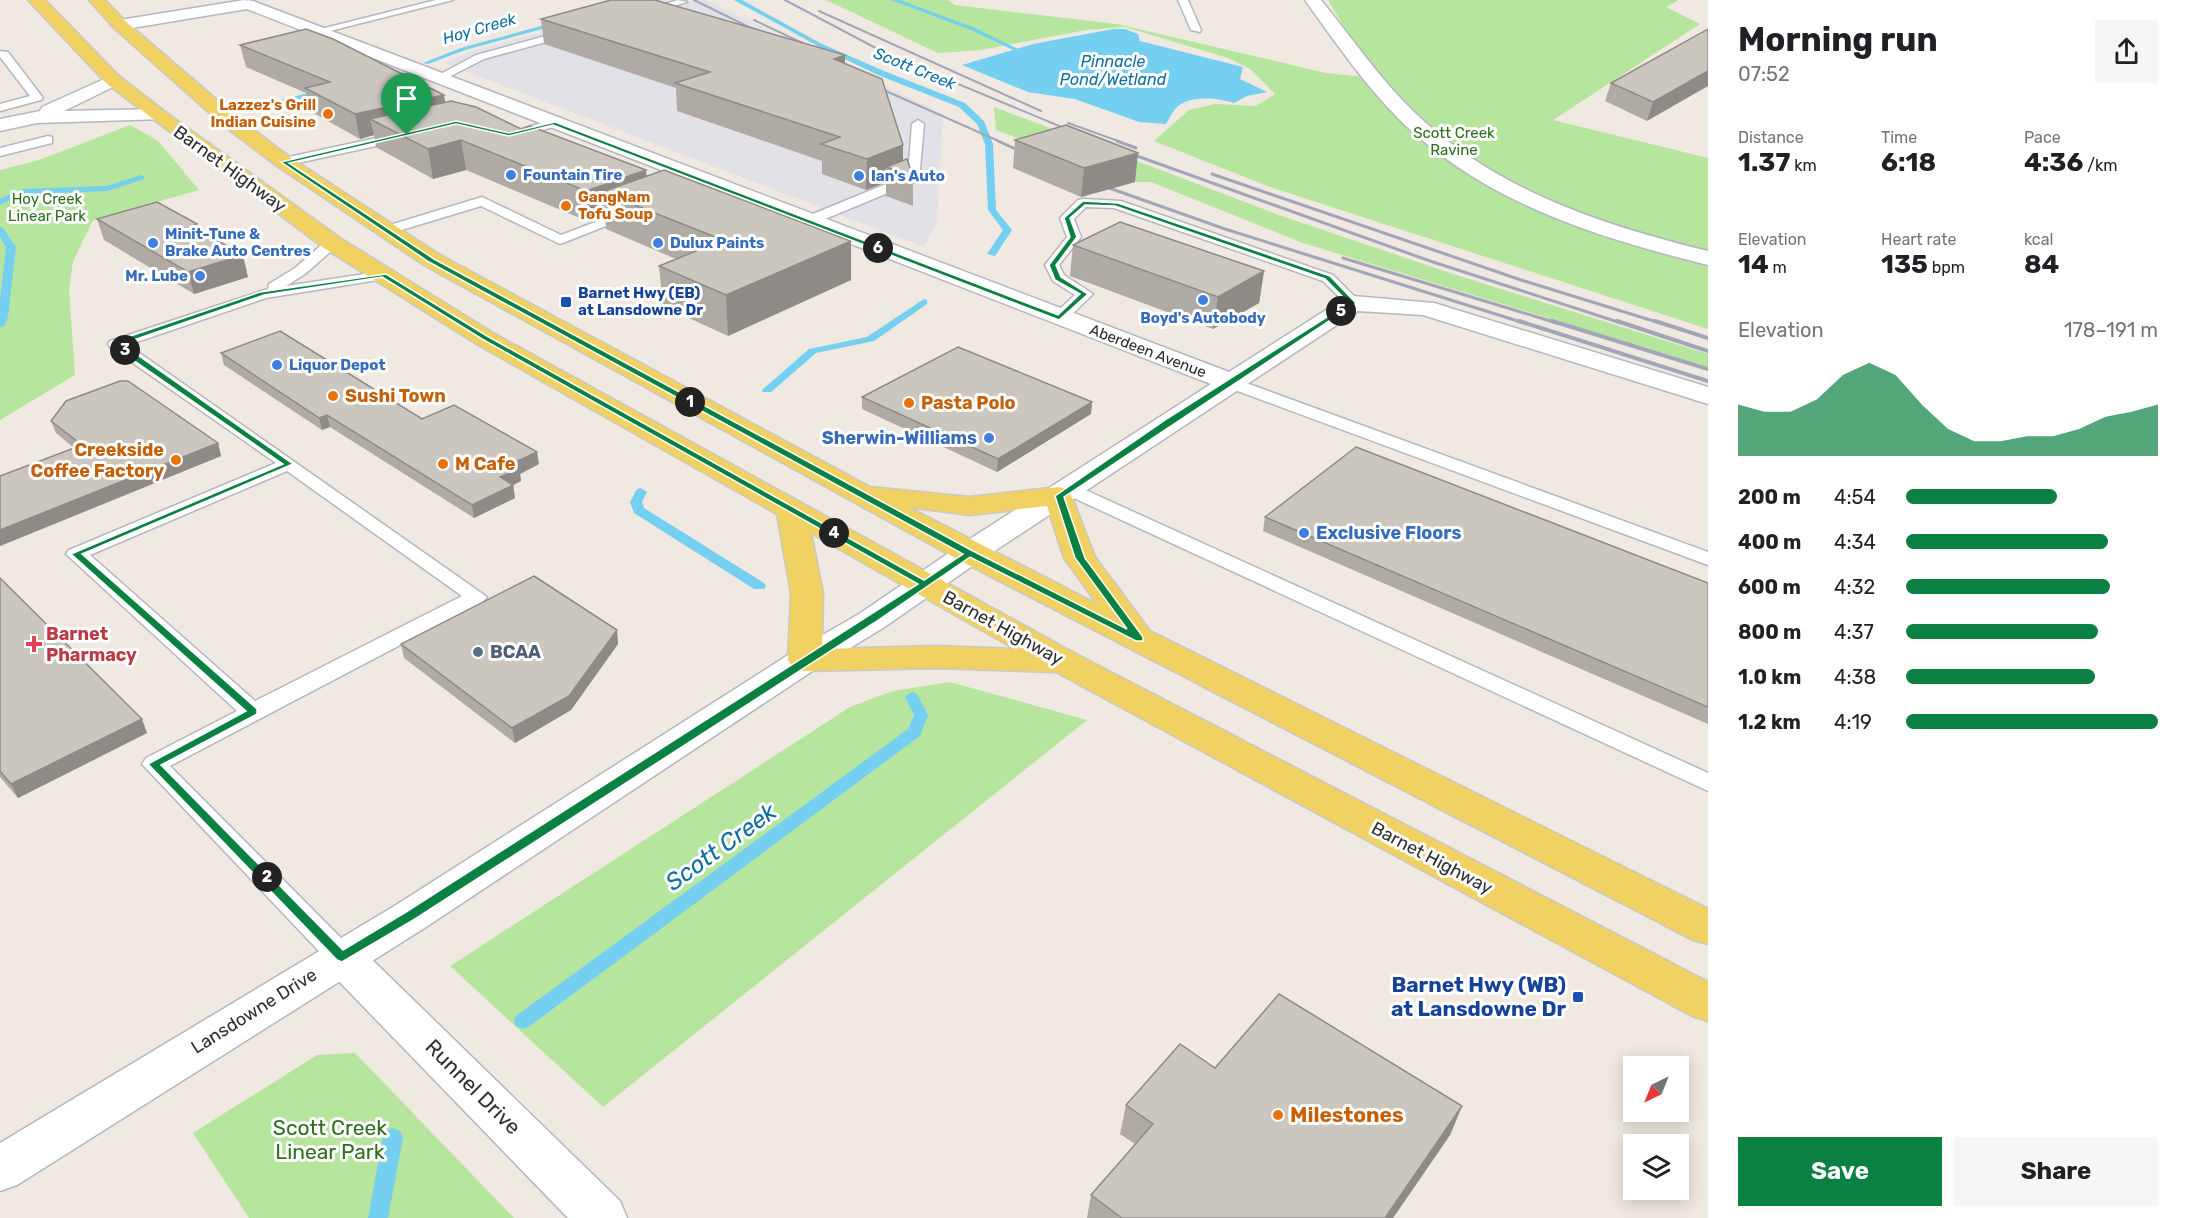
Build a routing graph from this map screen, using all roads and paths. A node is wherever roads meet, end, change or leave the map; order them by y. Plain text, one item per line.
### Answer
1 (36, 0) edge
2 (97, 0) edge
3 (448, 0) edge
4 (1183, 0) edge
5 (1313, 0) edge
6 (245, 2) edge
7 (682, 2) dead end
8 (637, 14) edge
9 (120, 25) junction
10 (581, 30) edge
11 (1196, 30) dead end
12 (318, 31) junction
13 (0, 54) edge
14 (430, 75) junction
15 (114, 80) junction
16 (0, 108) edge
17 (157, 115) junction
18 (37, 117) junction
19 (554, 123) junction
20 (918, 124) dead end
21 (0, 125) edge
22 (499, 132) edge
23 (412, 134) edge
24 (48, 140) dead end
25 (0, 152) edge
26 (284, 162) junction
27 (711, 184) junction
28 (690, 192) edge
29 (647, 208) edge
30 (808, 221) junction
31 (385, 231) junction
32 (332, 243) junction
33 (1708, 258) edge
34 (384, 275) junction
35 (263, 294) junction
36 (1353, 303) junction
37 (1059, 318) junction
38 (1230, 382) junction
39 (1708, 396) edge
40 (289, 464) junction
41 (854, 491) junction
42 (1065, 493) junction
43 (791, 510) junction
44 (970, 553) junction
45 (1708, 559) edge
46 (925, 584) junction
47 (1139, 639) junction
48 (805, 660) junction
49 (1062, 661) junction
50 (253, 712) junction
51 (1708, 783) edge
52 (1708, 928) edge
53 (342, 957) junction
54 (1708, 1003) edge
55 (0, 1169) edge
56 (602, 1218) edge

1 - 15 main road, Barnet Highway
2 - 9 main road, Barnet Highway
3 - 12 lane
4 - 11 lane
5 - 33 street
6 - 9 street, Aberdeen Avenue
6 - 12 street, Aberdeen Avenue
7 - 8 lane
9 - 26 main road, Barnet Highway
10 - 14 lane
12 - 14 street, Aberdeen Avenue
13 - 16 lane
14 - 19 street, Aberdeen Avenue
15 - 17 main road, Barnet Highway
15 - 18 street
17 - 18 street
17 - 32 main road, Barnet Highway
18 - 21 street
19 - 22 lane
19 - 27 street, Aberdeen Avenue
20 - 30 lane
23 - 26 lane
24 - 25 lane
26 - 31 main road, Barnet Highway
27 - 28 lane
27 - 30 street, Aberdeen Avenue
29 - 31 lane
30 - 37 street, Aberdeen Avenue
31 - 41 main road, Barnet Highway
32 - 34 main road, Barnet Highway
32 - 35 lane
34 - 35 lane
34 - 43 main road, Barnet Highway
35 - 40 lane
36 - 37 lane
36 - 38 street, Lansdowne Drive
36 - 39 street
37 - 38 street, Aberdeen Avenue
38 - 42 street, Lansdowne Drive
38 - 45 lane
40 - 50 lane
40 - 50 lane
41 - 42 main road
41 - 44 main road, Barnet Highway
42 - 44 street, Lansdowne Drive
42 - 47 main road
42 - 51 lane
43 - 46 main road, Barnet Highway
43 - 48 main road
44 - 46 street, Lansdowne Drive
44 - 47 main road, Barnet Highway
46 - 48 street, Lansdowne Drive
46 - 49 main road, Barnet Highway
47 - 52 main road, Barnet Highway
48 - 49 main road
48 - 53 street, Lansdowne Drive
49 - 54 main road, Barnet Highway
50 - 53 lane
53 - 55 street, Lansdowne Drive
53 - 56 street, Runnel Drive

